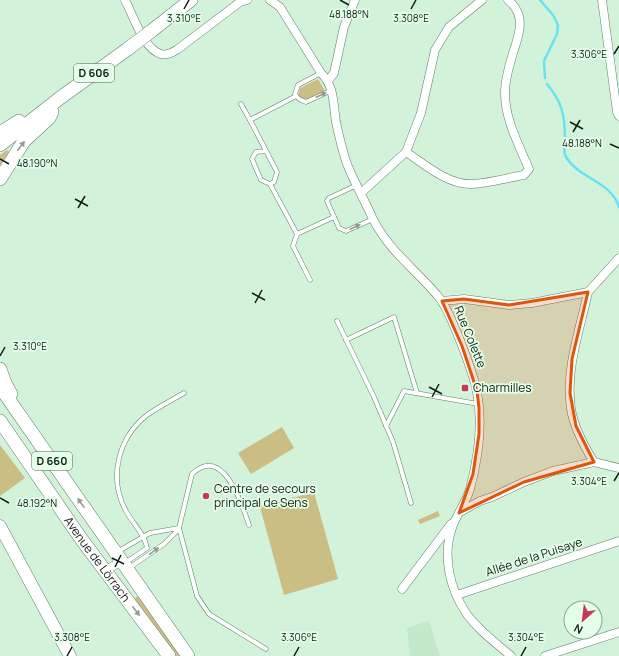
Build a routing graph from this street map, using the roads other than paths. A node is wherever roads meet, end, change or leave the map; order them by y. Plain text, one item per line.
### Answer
1 (125, 0) edge
2 (191, 0) edge
3 (247, 0) edge
4 (270, 0) edge
5 (355, 0) edge
6 (482, 0) edge
7 (508, 0) edge
8 (602, 0) edge
9 (321, 73) junction
10 (328, 80) junction
11 (332, 90) junction
12 (296, 96) junction
13 (60, 98) junction
14 (241, 104) dead end
15 (48, 108) junction
16 (619, 116) edge
17 (250, 120) junction
18 (0, 133) edge
19 (0, 145) edge
20 (266, 151) junction
21 (406, 152) junction
22 (0, 179) edge
23 (270, 184) junction
24 (356, 185) junction
25 (361, 193) junction
26 (334, 217) junction
27 (373, 219) junction
28 (297, 234) junction
29 (619, 258) edge
30 (310, 280) dead end
31 (588, 292) junction
32 (442, 301) junction
33 (337, 321) dead end
34 (346, 340) junction
35 (0, 369) edge
36 (0, 387) edge
37 (184, 393) dead end
38 (417, 393) junction
39 (479, 404) junction
40 (0, 421) edge
41 (386, 426) junction
42 (0, 436) edge
43 (40, 444) junction
44 (594, 462) junction
45 (619, 468) edge
46 (56, 502) junction
47 (411, 503) dead end
48 (459, 513) junction
49 (249, 525) dead end
50 (0, 526) edge
51 (179, 528) junction
52 (143, 538) junction
53 (619, 541) edge
54 (122, 562) junction
55 (105, 571) junction
56 (402, 589) dead end
57 (457, 595) junction
58 (619, 632) edge
59 (266, 649) dead end
60 (70, 656) edge
61 (169, 656) edge
62 (188, 656) edge
63 (511, 656) edge
64 (545, 656) edge

1 - 3 street
2 - 13 main road, D 606, bridge
4 - 9 street
5 - 10 street
6 - 21 street
7 - 21 street
8 - 16 street
9 - 10 street
9 - 12 lane
10 - 11 street, Rue Colette
12 -> 11 lane
11 - 24 street, Rue Colette
12 - 17 lane
13 - 15 main road, D 606
22 -> 13 main road
14 - 17 lane
15 - 18 main road
15 - 19 main road, D 606
17 - 20 lane
20 - 23 lane
20 - 23 lane
21 - 25 street
23 - 28 lane
24 - 25 street, Rue Colette
24 - 26 lane
25 - 27 street, Rue Colette
26 -> 27 lane
26 - 28 lane
27 - 32 street, Rue Colette
28 - 30 lane
29 - 31 street
31 - 32 street
31 - 44 street
32 - 39 street, Rue Colette
33 - 34 lane
34 - 38 lane
34 - 41 lane
35 - 43 main road
36 - 43 main road, Avenue de Lörrach / D 660
37 - 52 lane
38 - 39 lane
38 - 41 lane
39 - 48 street, Rue Colette
40 - 46 main road, Avenue de Lörrach / D 660
41 - 47 lane
42 - 46 main road
54 -> 43 main road, Avenue de Lörrach / D 660
44 - 45 street
44 - 48 street
46 - 55 main road, Avenue de Lörrach / D 660
48 - 56 street
48 - 57 street, Rue Colette
49 - 51 lane
50 - 60 street
51 - 52 lane
54 -> 51 lane
51 - 59 lane
52 - 54 lane
52 - 54 lane
53 - 57 street, Allée de la Puisaye
54 - 55 street
54 - 62 main road, Avenue de Lörrach / D 660
55 -> 61 main road, Avenue de Lörrach / D 660
57 - 63 street, Rue Colette
58 - 64 street

